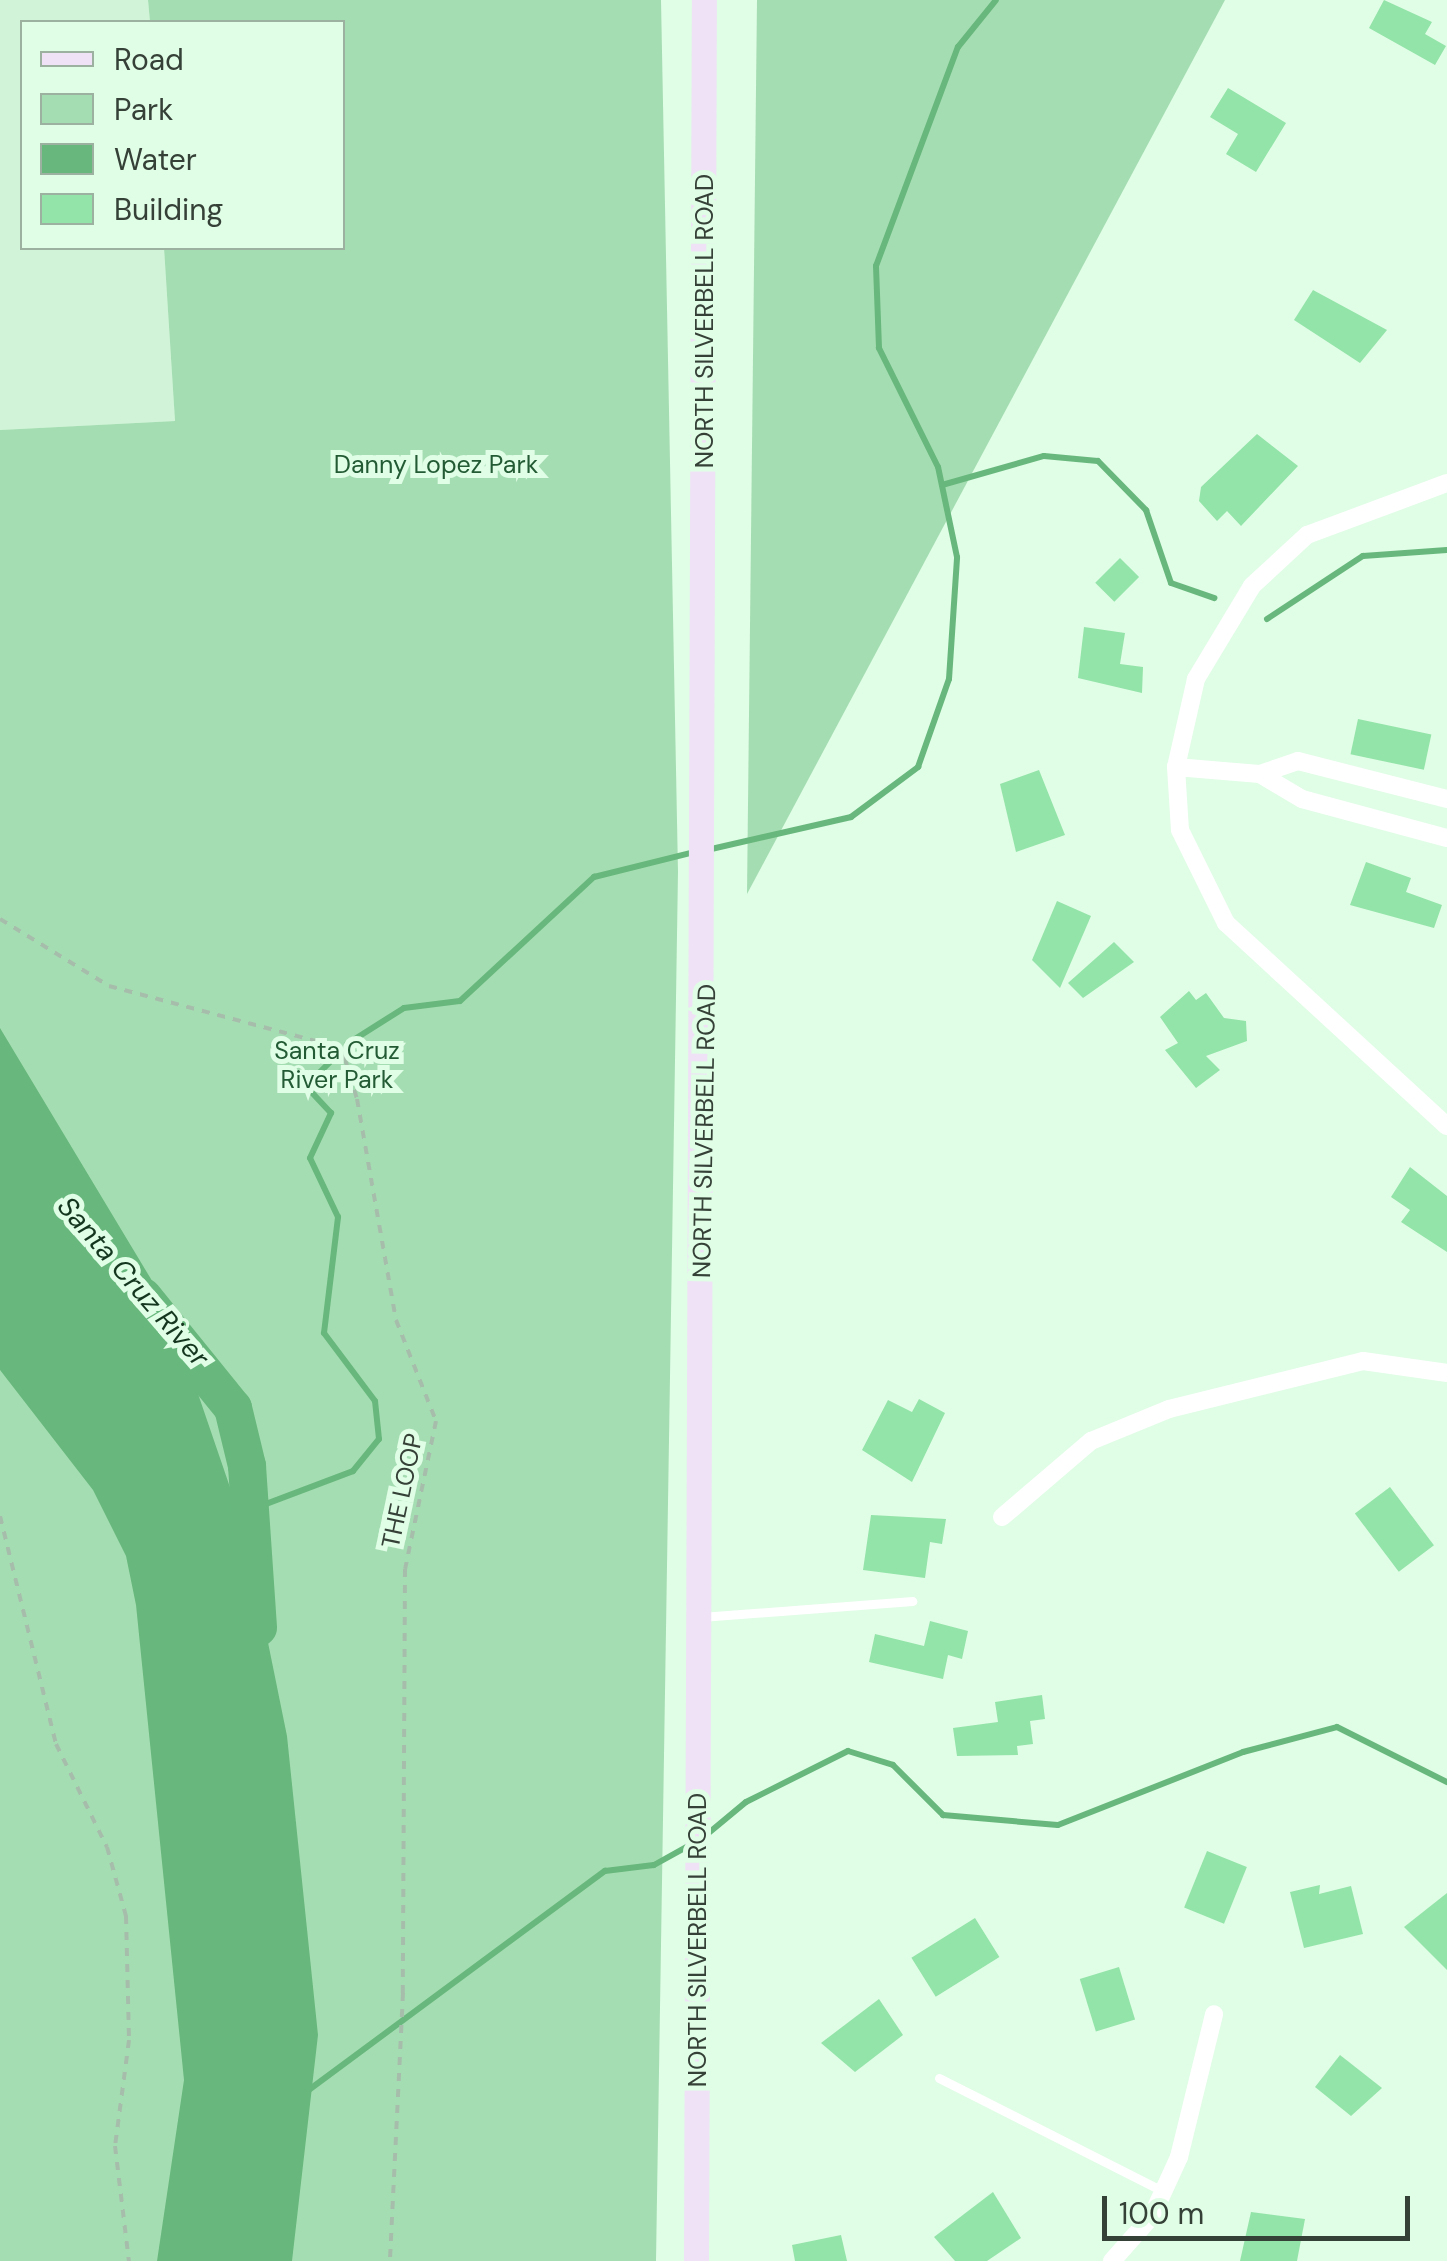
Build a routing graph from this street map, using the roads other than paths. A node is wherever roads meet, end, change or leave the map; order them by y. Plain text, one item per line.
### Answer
1 (704, 0) edge
2 (1447, 483) edge
3 (1176, 767) junction
4 (1260, 774) junction
5 (1447, 799) edge
6 (1447, 838) edge
7 (1447, 1126) edge
8 (1447, 1373) edge
9 (1002, 1517) dead end
10 (912, 1601) dead end
11 (701, 1616) junction
12 (1214, 2014) dead end
13 (938, 2078) dead end
14 (1163, 2191) junction
15 (696, 2261) edge
16 (1112, 2261) edge

1 - 11 main road, NORTH SILVERBELL ROAD
2 - 3 street
3 - 4 street
3 - 7 street
4 - 5 street
4 - 6 street
8 - 9 street
10 - 11 lane
11 - 15 main road, NORTH SILVERBELL ROAD
12 - 14 street
13 - 14 lane
14 - 16 street

